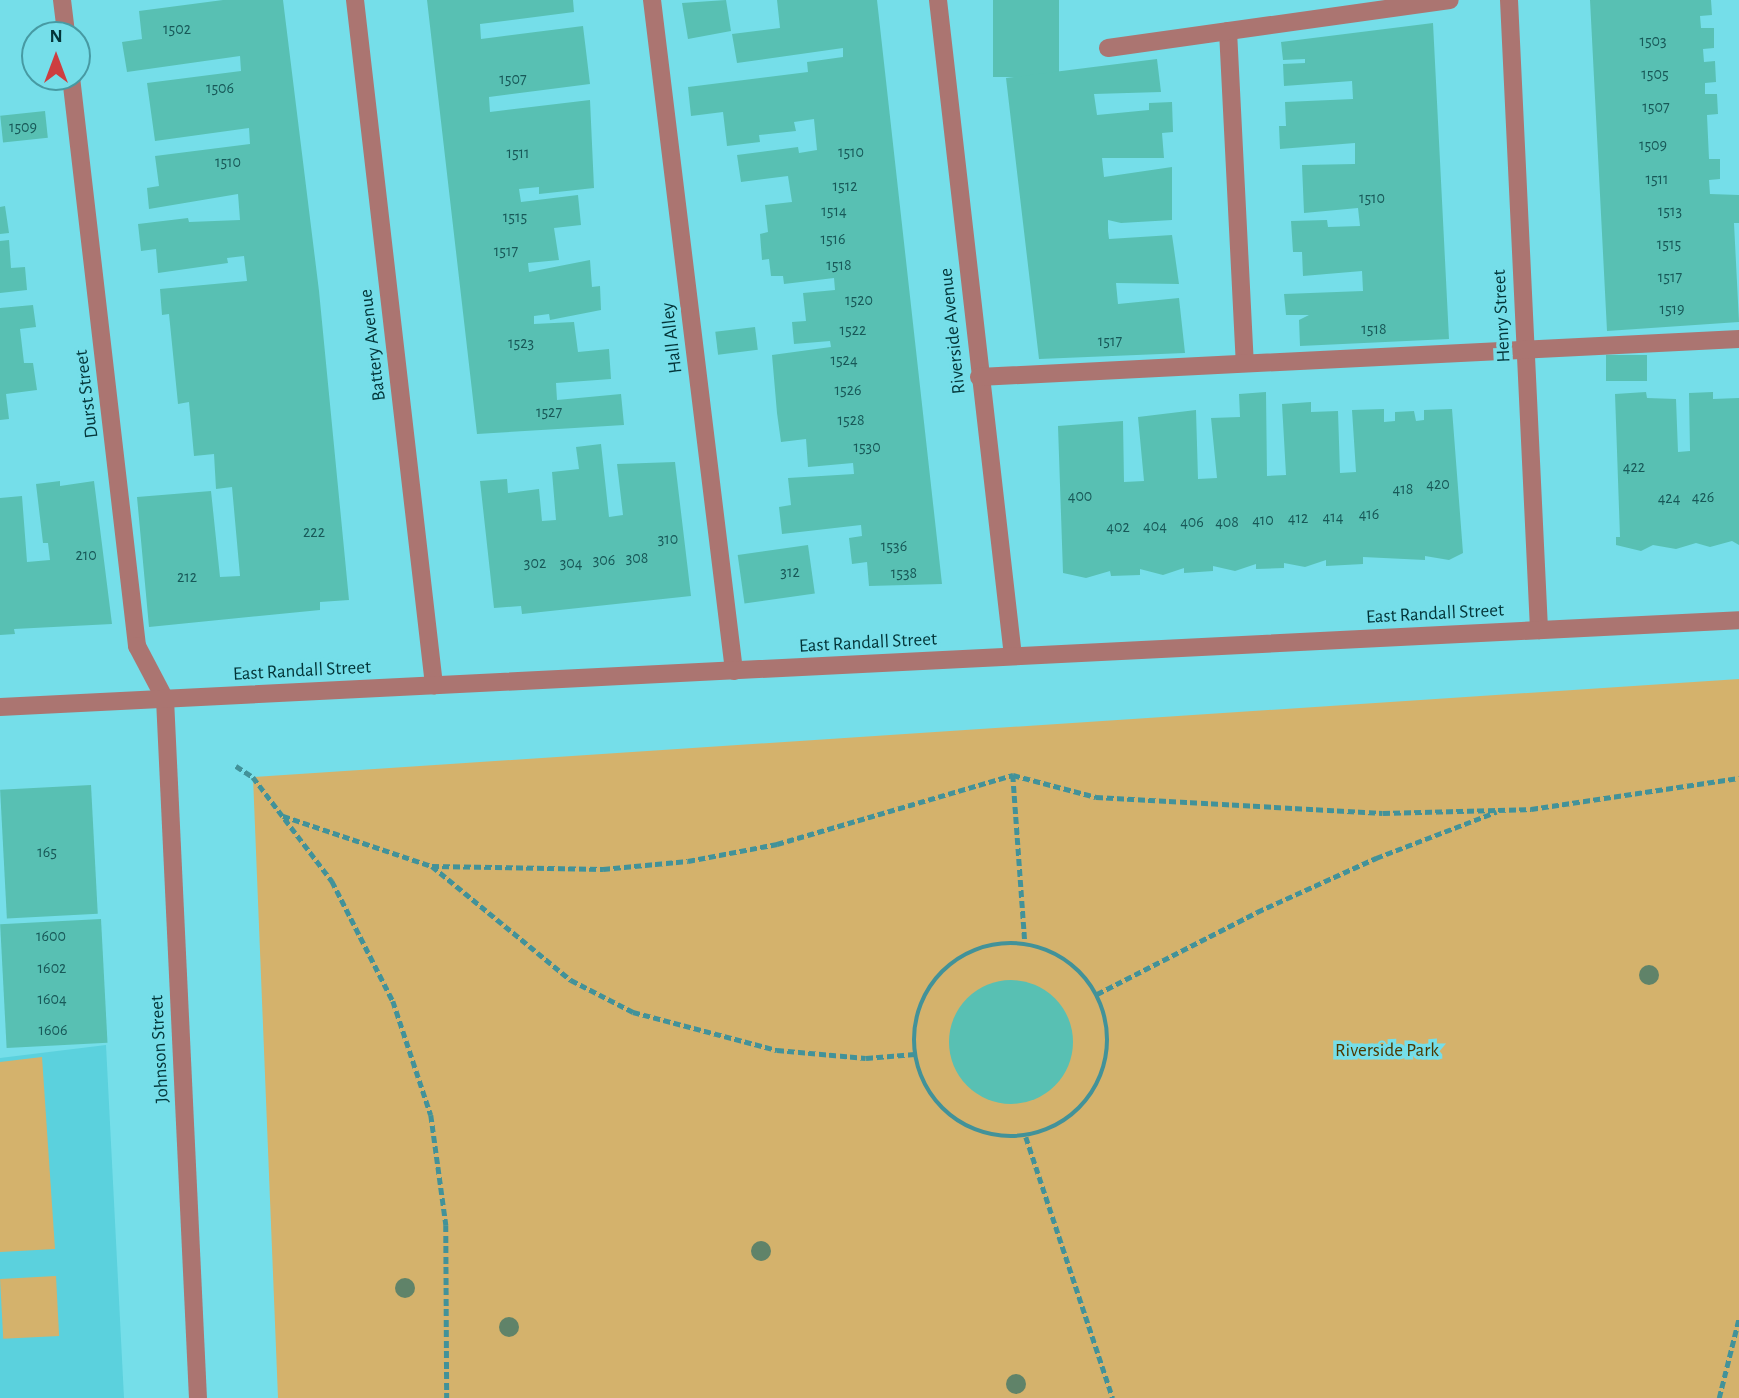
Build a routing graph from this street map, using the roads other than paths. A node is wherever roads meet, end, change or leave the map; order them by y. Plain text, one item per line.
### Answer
1 (62, 0) edge
2 (355, 0) edge
3 (652, 0) edge
4 (938, 0) edge
5 (1450, 0) edge
6 (1509, 0) edge
7 (64, 21) edge
8 (1228, 32) junction
9 (1108, 48) dead end
10 (73, 91) edge
11 (1739, 339) edge
12 (1524, 347) junction
13 (1245, 363) junction
14 (979, 377) junction
15 (1739, 620) edge
16 (1539, 630) junction
17 (1013, 656) junction
18 (734, 671) junction
19 (434, 685) junction
20 (164, 699) junction
21 (0, 707) edge
22 (198, 1398) edge

1 - 7 street
2 - 19 street, Battery Avenue
3 - 18 street, Hall Alley
4 - 14 street, Riverside Avenue
5 - 8 street
6 - 12 street, Henry Street
8 - 9 street
8 - 13 street
10 - 20 street, Durst Street
11 - 12 street
12 - 13 street
12 - 16 street, Henry Street
13 - 14 street
14 - 17 street, Riverside Avenue
15 - 16 street, East Randall Street
16 - 17 street, East Randall Street
17 - 18 street, East Randall Street
18 - 19 street, East Randall Street
19 - 20 street, East Randall Street
20 - 21 street, East Randall Street
20 - 22 street, Johnson Street

